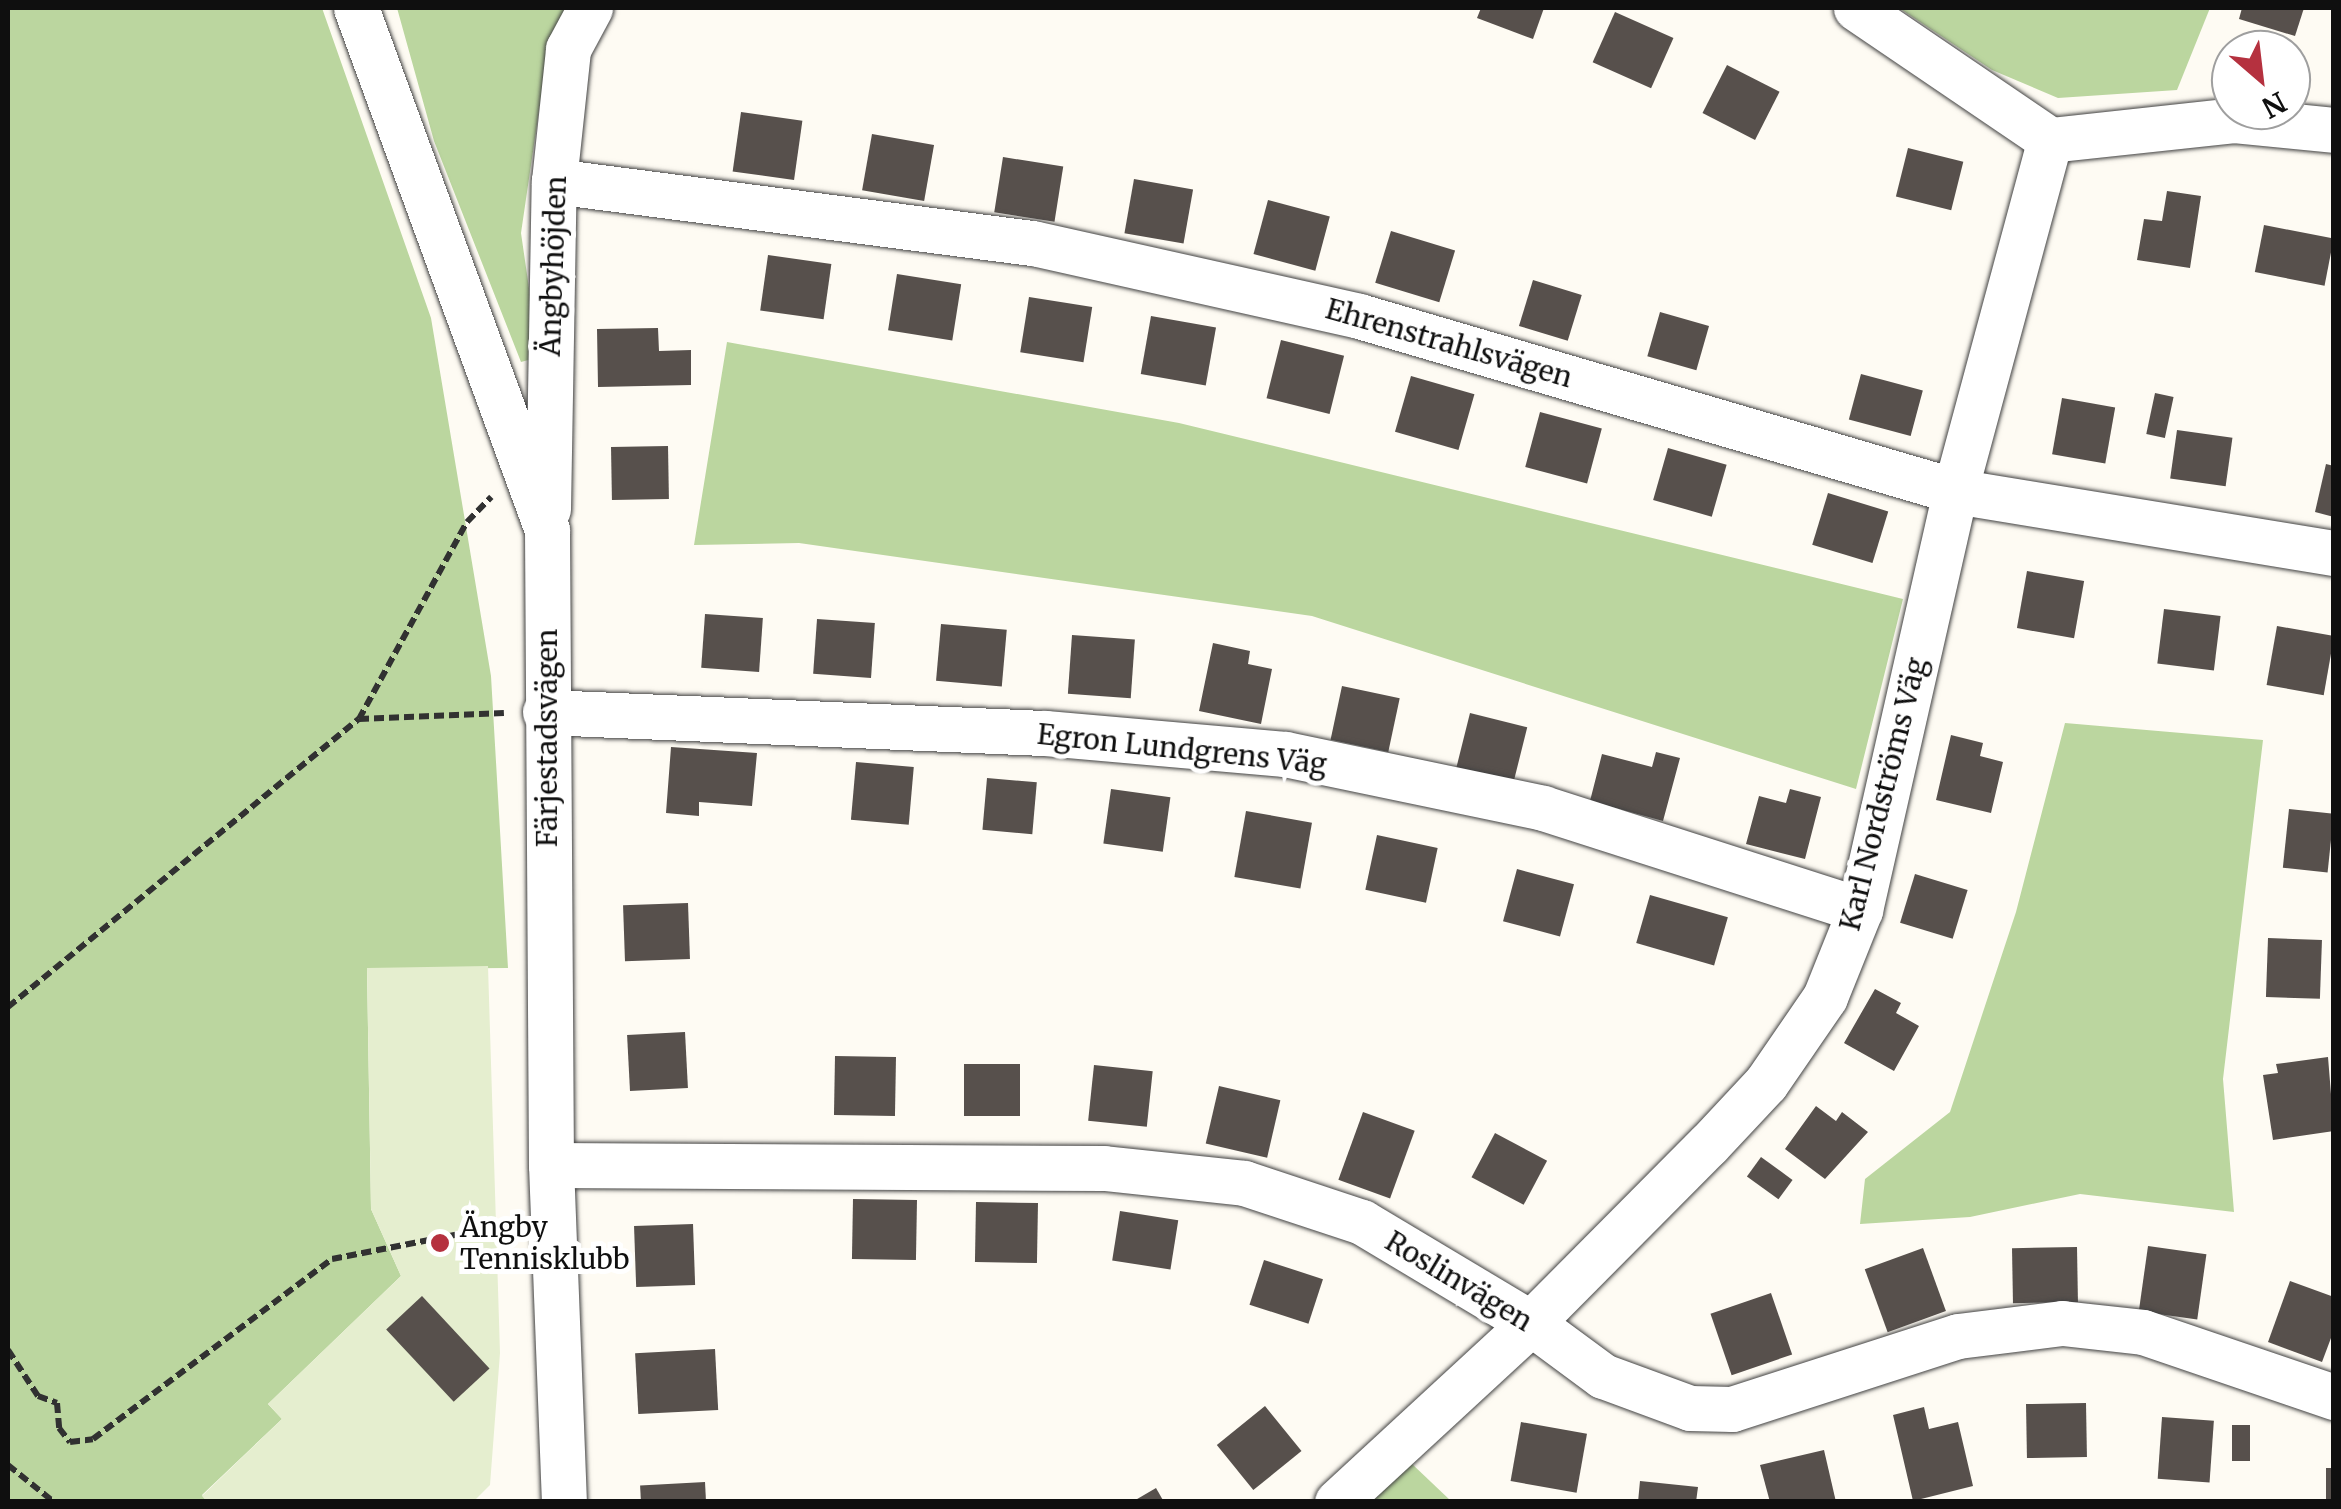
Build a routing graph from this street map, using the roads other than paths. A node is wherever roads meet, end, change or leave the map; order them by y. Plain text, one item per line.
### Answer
1 (356, 8) edge
2 (590, 8) edge
3 (1856, 8) edge
4 (2334, 130) edge
5 (2050, 140) junction
6 (554, 181) junction
7 (1956, 491) junction
8 (547, 530) junction
9 (2334, 553) edge
10 (545, 712) junction
11 (1860, 910) junction
12 (551, 1166) junction
13 (1531, 1323) junction
14 (2334, 1398) edge
15 (564, 1502) edge
16 (1336, 1502) edge

1 - 8 street, Färjestadsvägen
2 - 6 street, Ängbyhöjden
3 - 5 street
4 - 5 street
5 - 7 street, Karl Nordströms Väg
6 - 7 street, Ehrenstrahlsvägen
6 - 8 street, Ängbyhöjden
7 - 9 street, Ehrenstrahlsvägen
7 - 11 street, Karl Nordströms Väg
8 - 10 street, Färjestadsvägen
10 - 11 street, Egron Lundgrens Väg
10 - 12 street, Färjestadsvägen
11 - 13 street, Karl Nordströms Väg
12 - 13 street, Roslinvägen
12 - 15 street, Färjestadsvägen
13 - 14 street, Roslinvägen
13 - 16 street, Karl Nordströms Väg

